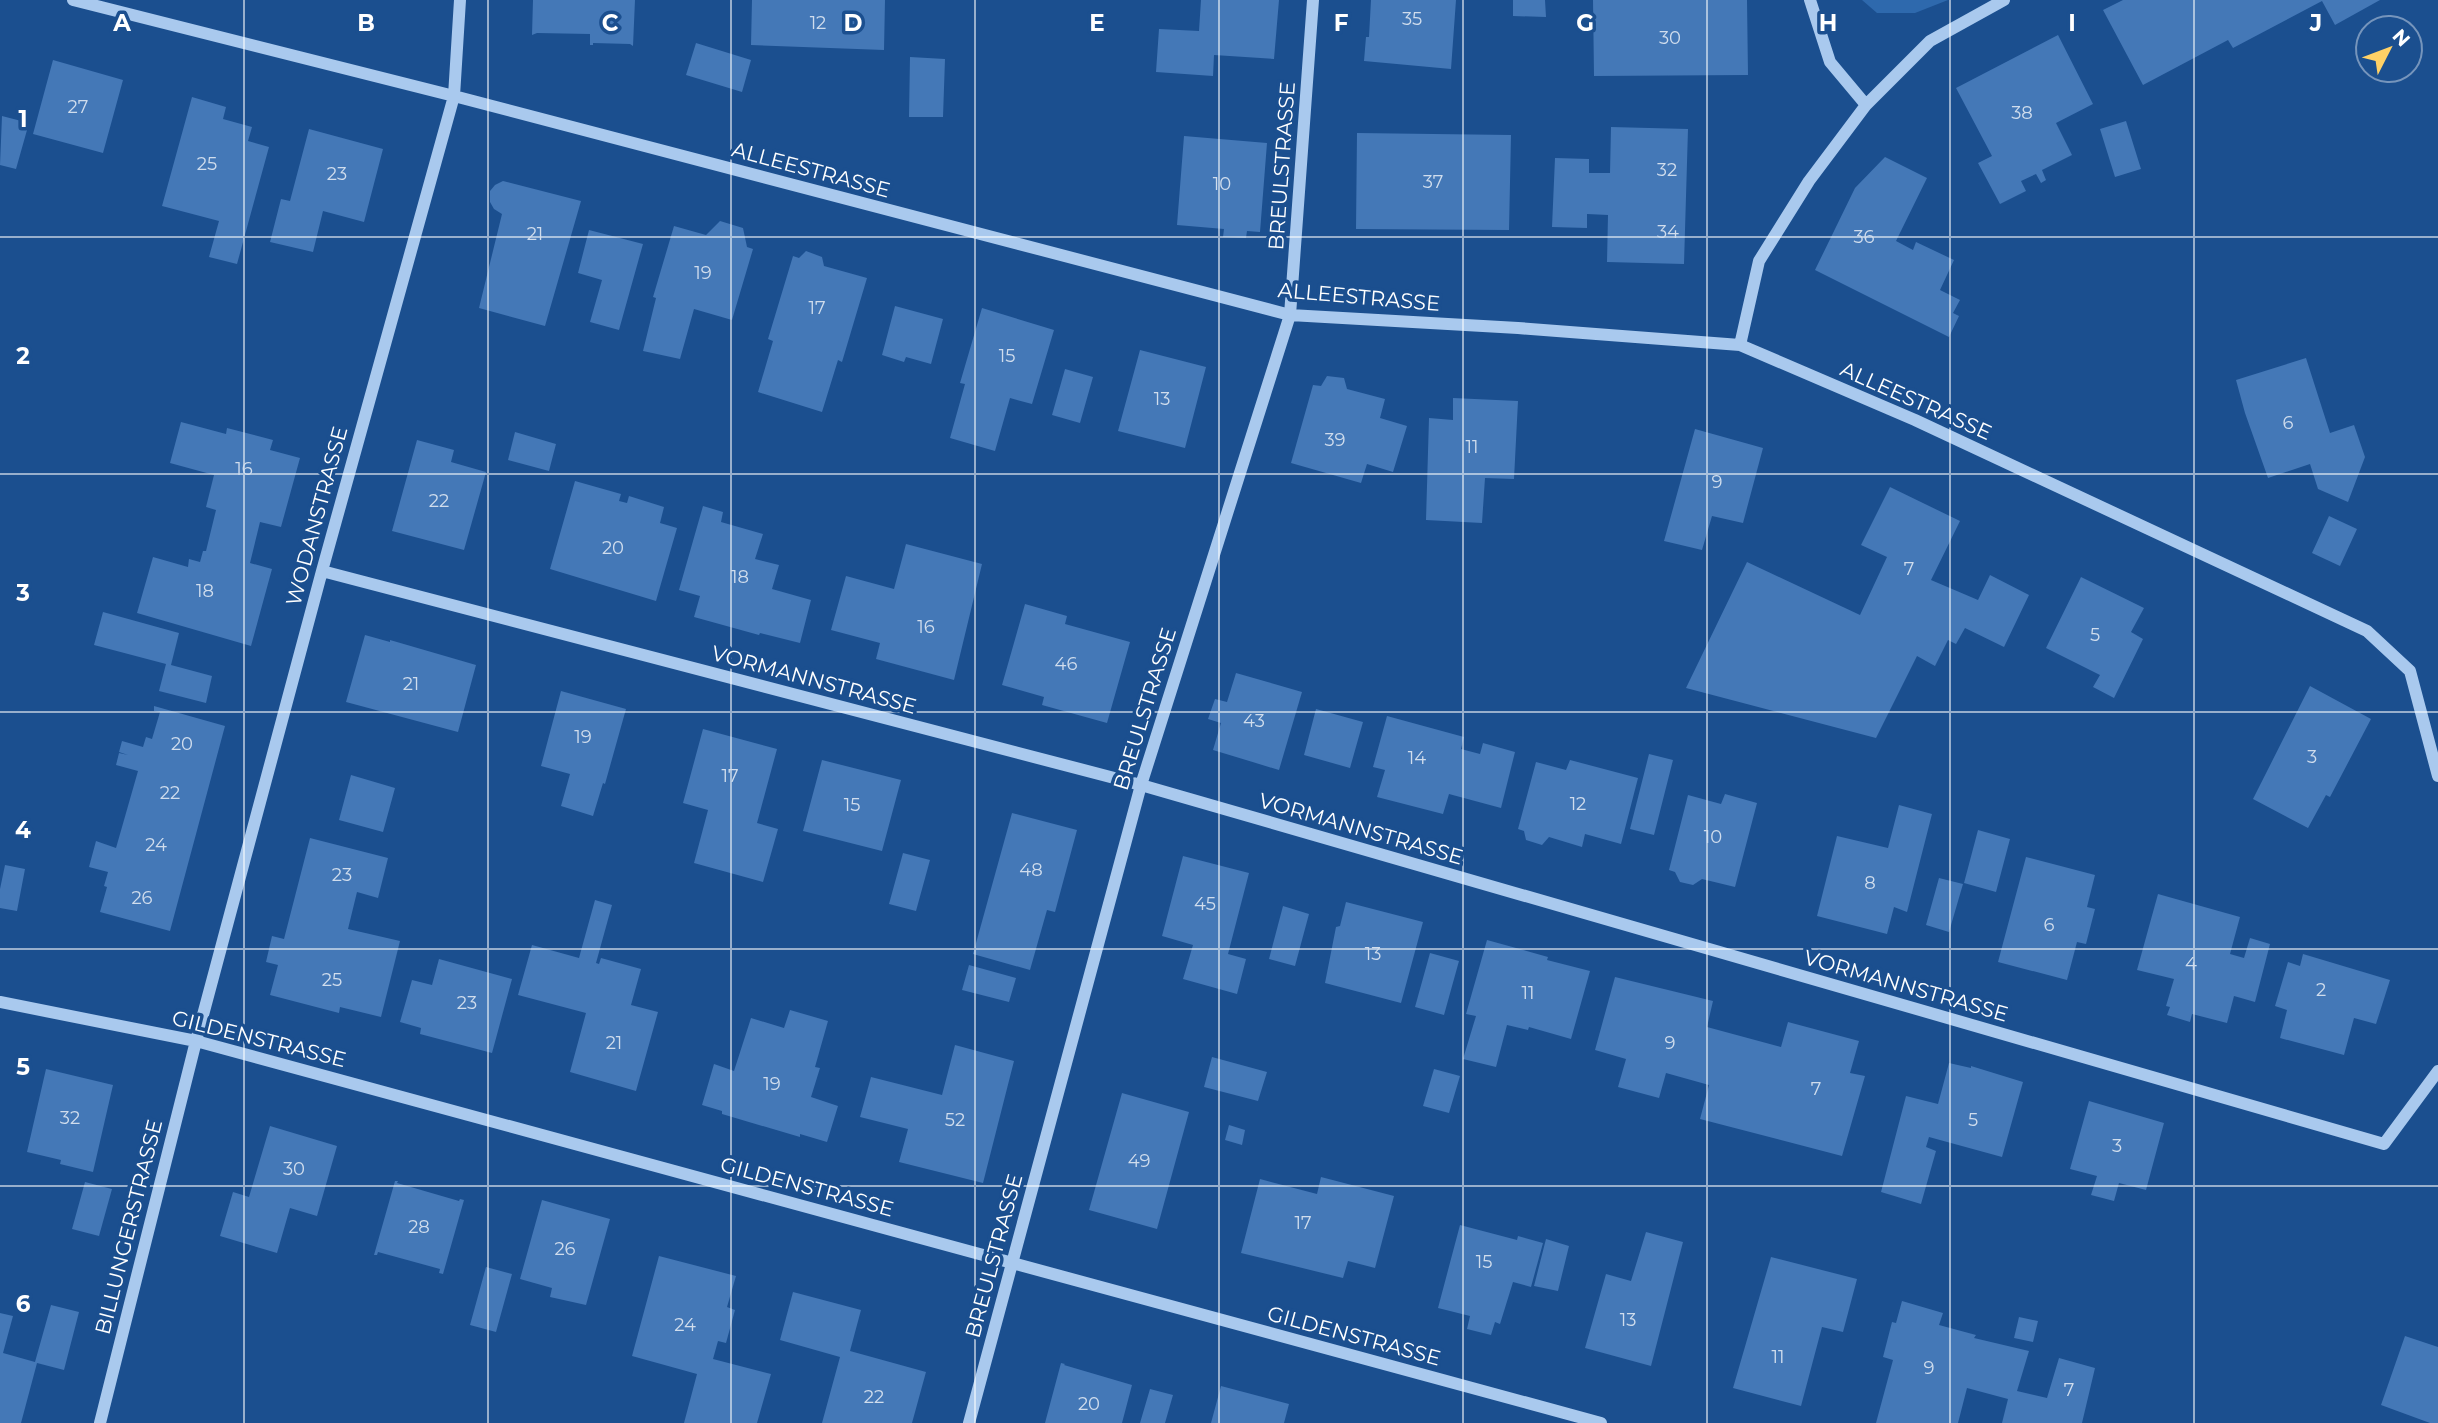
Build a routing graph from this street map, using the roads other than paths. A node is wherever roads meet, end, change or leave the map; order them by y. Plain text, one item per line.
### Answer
1 (73, 0) edge
2 (460, 0) edge
3 (1313, 0) edge
4 (1810, 0) edge
5 (2004, 0) edge
6 (454, 96) junction
7 (1866, 105) junction
8 (1290, 315) junction
9 (1740, 345) junction
10 (322, 571) junction
11 (2438, 776) edge
12 (1140, 785) junction
13 (0, 1002) edge
14 (196, 1041) junction
15 (2438, 1070) edge
16 (1012, 1262) junction
17 (100, 1423) edge
18 (969, 1423) edge
19 (1601, 1423) edge

1 - 6 street, ALLEESTRASSE
2 - 6 street, WODANSTRASSE
3 - 8 street, BREULSTRASSE
4 - 7 street
5 - 7 street
6 - 8 street, ALLEESTRASSE
6 - 10 street, WODANSTRASSE
7 - 9 street
8 - 9 street, ALLEESTRASSE
8 - 12 street, BREULSTRASSE
9 - 11 street, ALLEESTRASSE
10 - 12 street, VORMANNSTRASSE
10 - 14 street, WODANSTRASSE
12 - 15 street, VORMANNSTRASSE
12 - 16 street, BREULSTRASSE
13 - 14 street, GILDENSTRASSE
14 - 16 street, GILDENSTRASSE
14 - 17 street, BILLUNGERSTRASSE
16 - 18 street, BREULSTRASSE
16 - 19 street, GILDENSTRASSE

